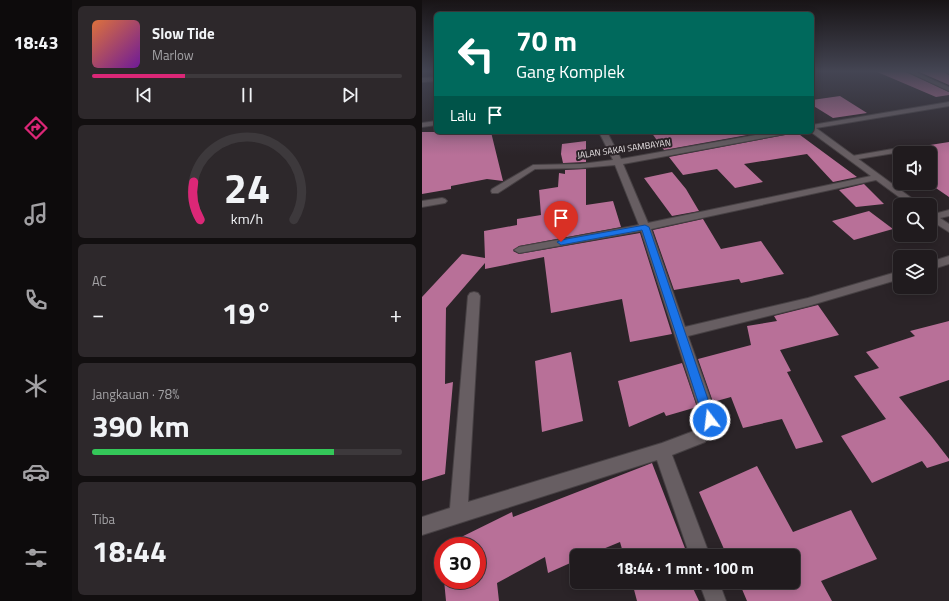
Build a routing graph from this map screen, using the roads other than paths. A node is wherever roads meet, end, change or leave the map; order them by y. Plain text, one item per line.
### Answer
1 (949, 104) edge
2 (434, 124) edge
3 (422, 125) edge
4 (814, 128) edge
5 (814, 130) edge
6 (604, 134) edge
7 (774, 134) edge
8 (893, 151) edge
9 (852, 158) junction
10 (618, 162) junction
11 (877, 177) junction
12 (495, 191) dead end
13 (906, 198) edge
14 (442, 201) dead end
15 (422, 204) edge
16 (949, 213) edge
17 (937, 215) edge
18 (937, 220) edge
19 (645, 227) junction
20 (949, 229) edge
21 (519, 250) dead end
22 (949, 260) edge
23 (937, 264) edge
24 (893, 277) edge
25 (474, 296) dead end
26 (681, 333) junction
27 (662, 451) junction
28 (458, 514) junction
29 (422, 526) edge
30 (697, 549) edge
31 (712, 589) edge
32 (716, 601) edge

1 - 4 street
2 - 3 street
5 - 9 street
6 - 10 street
7 - 10 street, JALAN SAKAI SAMBAYAN
8 - 9 street
9 - 11 street
10 - 12 street, JALAN SAKAI SAMBAYAN
10 - 19 street
11 - 13 street
11 - 19 street
14 - 15 street
16 - 17 street
18 - 20 street
19 - 21 street
19 - 26 street
22 - 23 street
24 - 26 street
25 - 28 street
26 - 27 street
27 - 28 street
27 - 30 street
28 - 29 street
31 - 32 street

